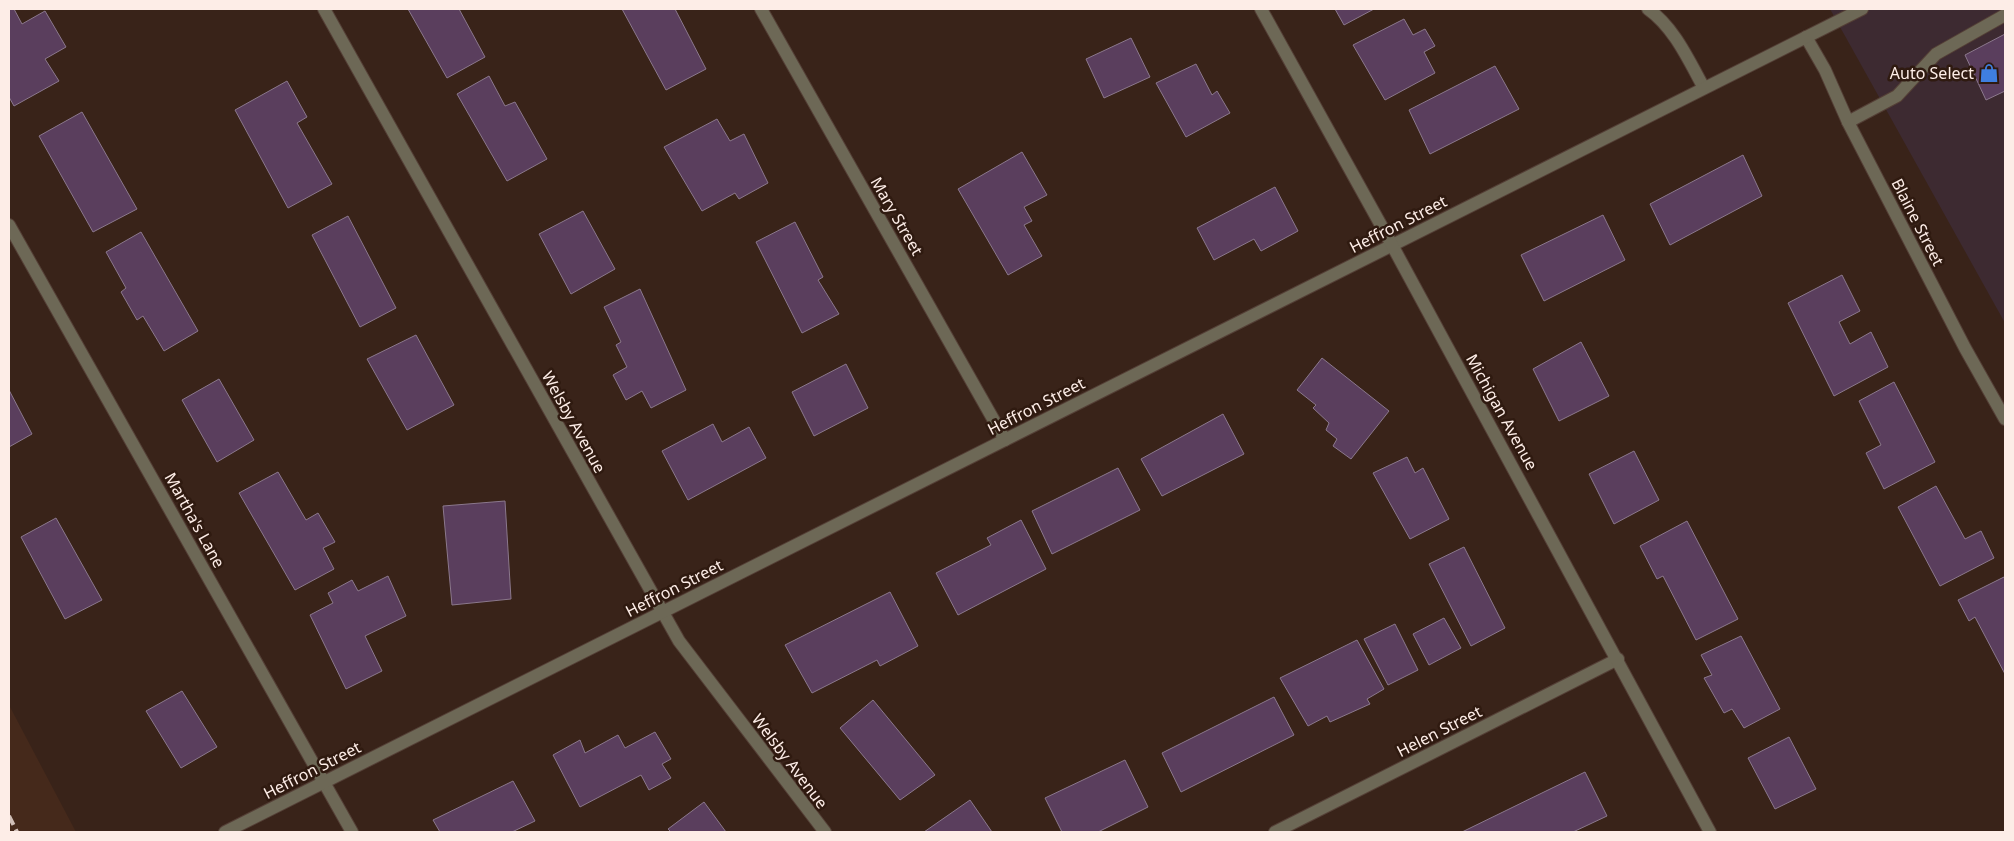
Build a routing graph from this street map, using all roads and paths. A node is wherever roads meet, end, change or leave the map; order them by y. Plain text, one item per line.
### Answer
1 (324, 9) edge
2 (761, 9) edge
3 (1261, 9) edge
4 (1648, 9) edge
5 (1862, 9) edge
6 (2005, 15) edge
7 (1806, 37) junction
8 (1704, 88) junction
9 (1848, 122) junction
10 (9, 225) edge
11 (1392, 245) junction
12 (2005, 420) edge
13 (1005, 440) junction
14 (662, 612) junction
15 (1618, 658) junction
16 (324, 782) junction
17 (224, 832) edge
18 (352, 832) edge
19 (824, 832) edge
20 (1275, 832) edge
21 (1710, 832) edge

1 - 14 street, Welsby Avenue
2 - 13 street, Mary Street
3 - 11 street, Michigan Avenue
4 - 8 street
5 - 7 street, Heffron Street
6 - 9 street
7 - 8 street, Heffron Street
7 - 9 street, Blaine Street
8 - 11 street, Heffron Street
9 - 12 street, Blaine Street
10 - 16 street, Martha's Lane
11 - 13 street, Heffron Street
11 - 15 street, Michigan Avenue
13 - 14 street, Heffron Street
14 - 16 street, Heffron Street
14 - 19 street, Welsby Avenue
15 - 20 street, Helen Street
15 - 21 street, Michigan Avenue
16 - 17 street, Heffron Street
16 - 18 street, Martha's Lane

